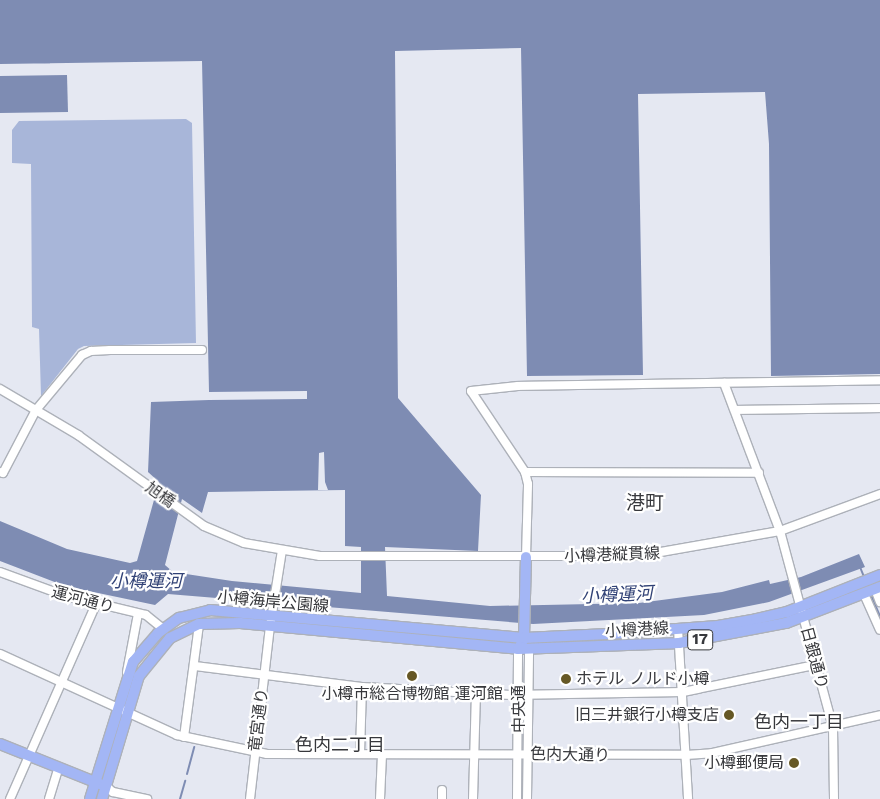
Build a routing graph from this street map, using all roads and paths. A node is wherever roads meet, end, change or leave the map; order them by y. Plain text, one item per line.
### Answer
1 (202, 350) dead end
2 (880, 380) edge
3 (724, 383) junction
4 (0, 389) edge
5 (880, 408) edge
6 (36, 410) junction
7 (736, 410) junction
8 (0, 472) edge
9 (525, 472) junction
10 (759, 473) junction
11 (880, 494) edge
12 (780, 531) junction
13 (282, 550) junction
14 (526, 557) junction
15 (0, 572) edge
16 (877, 583) edge
17 (864, 594) junction
18 (880, 602) edge
19 (96, 604) junction
20 (800, 607) junction
21 (138, 614) junction
22 (803, 618) junction
23 (271, 621) junction
24 (199, 624) junction
25 (164, 629) junction
26 (678, 629) junction
27 (880, 630) edge
28 (524, 638) junction
29 (679, 643) junction
30 (518, 649) junction
31 (529, 649) junction
32 (0, 654) edge
33 (815, 665) junction
34 (195, 666) junction
35 (264, 675) junction
36 (126, 677) junction
37 (61, 683) junction
38 (362, 686) junction
39 (684, 692) junction
40 (476, 694) junction
41 (519, 695) junction
42 (528, 695) junction
43 (122, 709) junction
44 (880, 715) edge
45 (833, 727) junction
46 (184, 736) junction
47 (0, 744) edge
48 (255, 752) junction
49 (476, 753) junction
50 (360, 754) junction
51 (518, 754) junction
52 (528, 754) junction
53 (382, 755) junction
54 (29, 756) junction
55 (686, 756) junction
56 (58, 769) junction
57 (95, 783) junction
58 (106, 786) junction
59 (442, 790) dead end
60 (10, 799) edge
61 (49, 799) edge
62 (90, 799) edge
63 (102, 799) edge
64 (147, 799) edge
65 (250, 799) edge
66 (380, 799) edge
67 (442, 799) edge
68 (473, 799) edge
69 (517, 799) edge
70 (527, 799) edge
71 (688, 799) edge
72 (834, 799) edge

1 - 6 street
2 - 3 street
3 - 7 street, 日銀通り
3 - 9 street
4 - 6 street, 旭橋
5 - 7 street
6 - 8 street
6 - 13 street, 旭橋
7 - 10 street, 日銀通り
9 - 10 street
9 - 14 street
10 - 12 street, 日銀通り
11 - 12 street, 小樽港縦貫線
12 - 14 street, 小樽港縦貫線
12 - 20 street, 日銀通り
13 - 14 street, 小樽港縦貫線
13 - 23 street, 竜宮通り
14 - 28 main road
15 - 19 street, 運河通り
16 - 17 main road, 小樽港線 / 17
16 - 18 street
16 - 20 main road, 小樽港線 / 17
17 - 22 main road, 小樽港線 / 17
17 - 27 street
19 - 21 street, 運河通り
19 - 37 street
20 - 22 street, 日銀通り
20 - 26 main road, 小樽港線 / 17
21 - 25 street, 運河通り
21 - 36 street
22 - 29 main road, 小樽港線 / 17
22 - 33 street, 日銀通り
23 - 24 main road, 小樽海岸公園線
23 - 25 main road, 小樽海岸公園線
23 - 28 main road, 小樽海岸公園線
23 - 30 main road, 小樽海岸公園線
23 - 35 street, 竜宮通り
24 - 34 street
24 - 43 main road, 小樽海岸公園線
25 - 36 main road, 小樽海岸公園線
26 - 28 main road, 小樽港線 / 17
26 - 29 street
28 - 30 main road
28 - 31 main road
29 - 31 main road, 小樽港線 / 17
29 - 39 street
30 - 31 main road, 小樽港線 / 17
30 - 41 street, 中央通
31 - 42 street, 中央通
32 - 37 street, 色内大通り
33 - 39 street
33 - 45 street, 日銀通り
34 - 35 street
34 - 46 street
35 - 38 street
35 - 48 street, 竜宮通り
36 - 43 main road, 小樽海岸公園線
37 - 43 street, 色内大通り
37 - 54 street
38 - 40 street
38 - 50 street
39 - 42 street
39 - 55 street
40 - 41 street
40 - 49 street
41 - 42 street
41 - 51 street, 中央通
42 - 52 street, 中央通
43 - 46 street, 色内大通り
43 - 57 main road, 小樽海岸公園線
43 - 58 main road, 小樽海岸公園線
44 - 45 street, 色内大通り
45 - 55 street, 色内大通り
45 - 72 street, 日銀通り
46 - 48 street, 色内大通り
47 - 54 main road
48 - 50 street, 色内大通り
48 - 65 street, 竜宮通り
49 - 51 street, 色内大通り
49 - 53 street, 色内大通り
49 - 68 street
50 - 53 street, 色内大通り
51 - 52 street, 色内大通り
51 - 69 street, 中央通
52 - 55 street, 色内大通り
52 - 70 street, 中央通
53 - 66 street
54 - 56 main road
54 - 60 street
55 - 71 street
56 - 57 main road
56 - 61 street
57 - 58 main road
57 - 62 main road, 小樽海岸公園線
58 - 63 main road, 小樽海岸公園線
58 - 64 street
59 - 67 street

